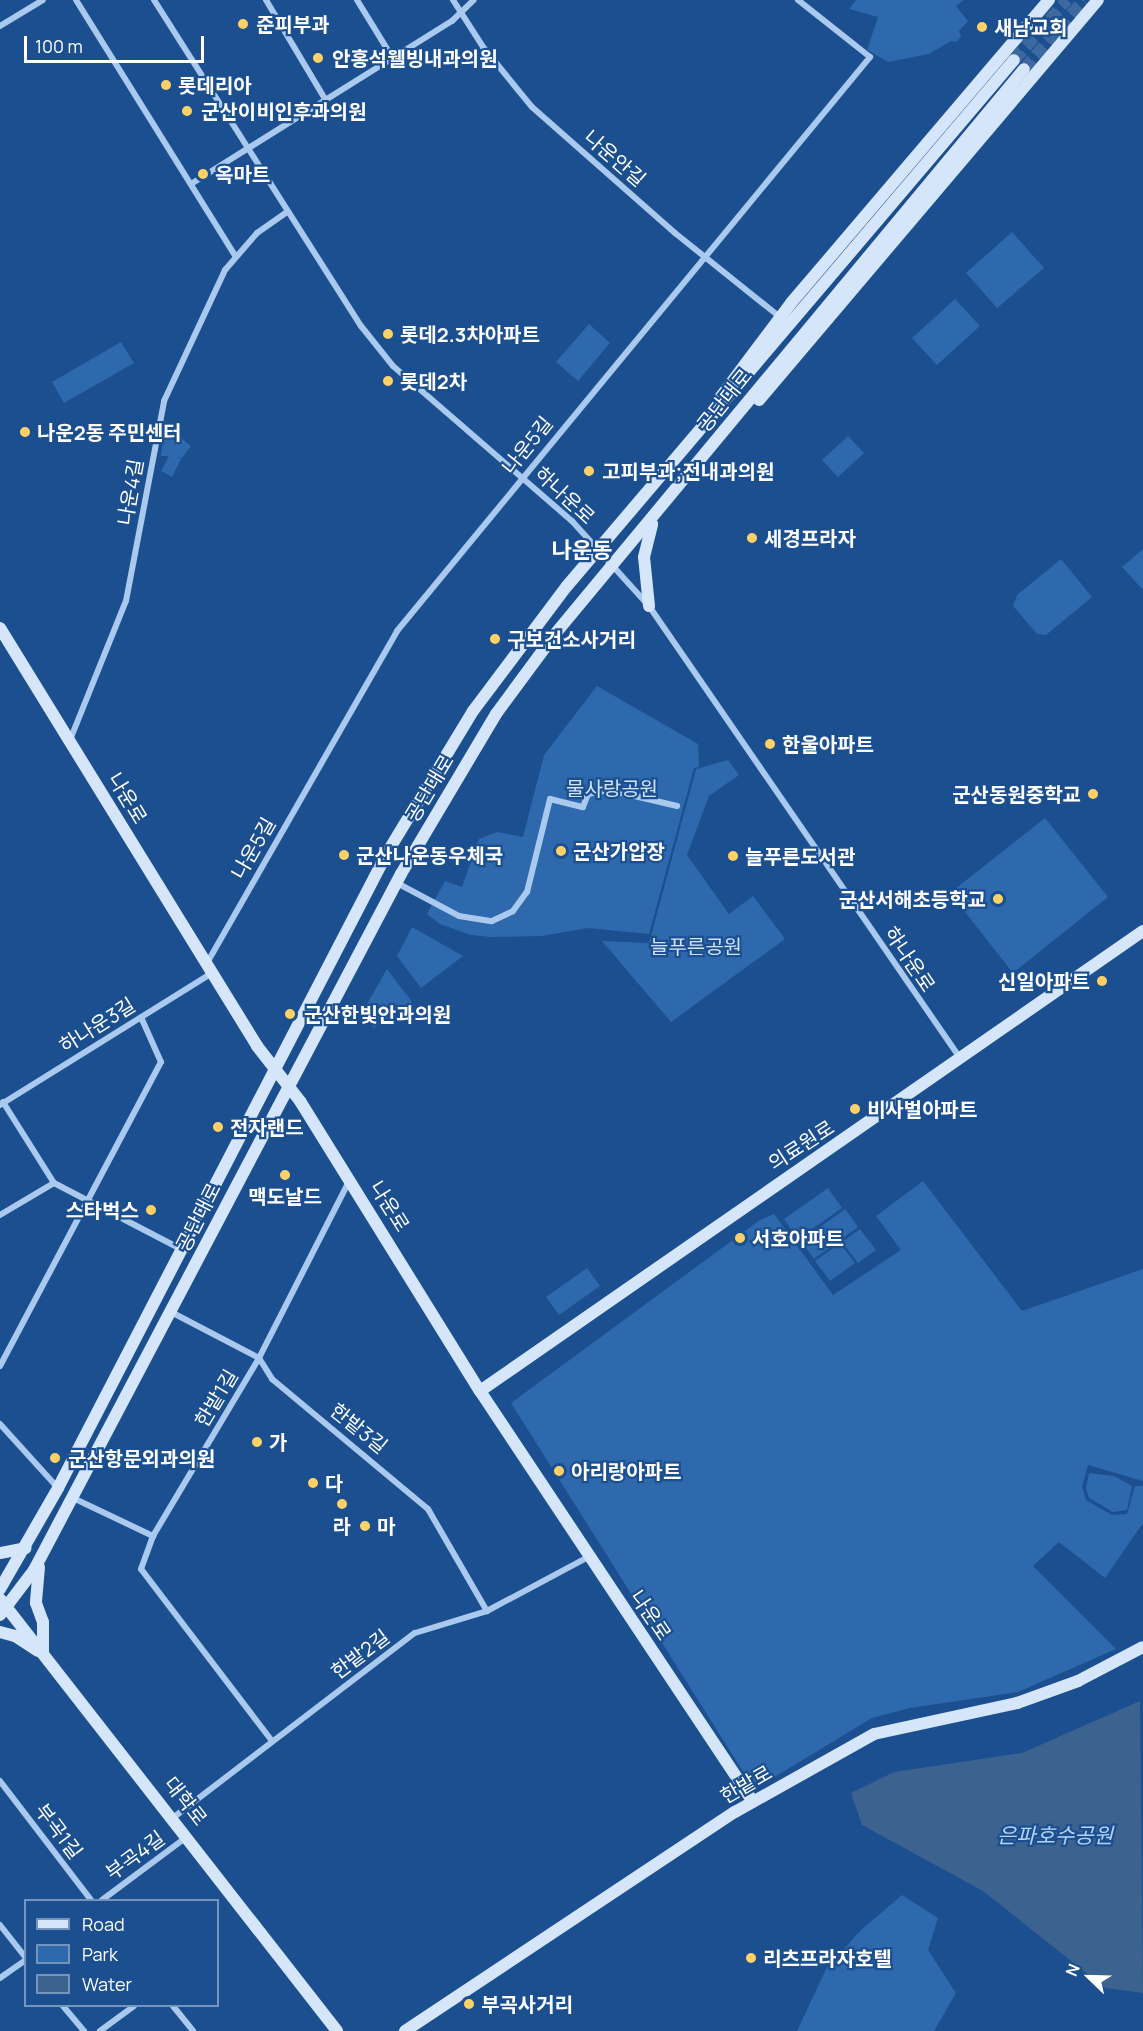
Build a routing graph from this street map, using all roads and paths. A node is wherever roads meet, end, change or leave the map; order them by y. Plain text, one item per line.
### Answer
1 (43, 0) edge
2 (76, 0) edge
3 (154, 0) edge
4 (266, 0) edge
5 (357, 0) edge
6 (453, 0) edge
7 (474, 0) edge
8 (798, 0) edge
9 (1048, 0) edge
10 (1098, 0) edge
11 (462, 14) junction
12 (0, 26) edge
13 (392, 57) junction
14 (1014, 60) tunnel mouth
15 (1024, 69) tunnel mouth
16 (325, 99) junction
17 (248, 147) junction
18 (191, 184) junction
19 (287, 212) junction
20 (236, 255) junction
21 (705, 256) junction
22 (781, 317) junction
23 (668, 470) junction
24 (522, 478) junction
25 (658, 513) junction
26 (598, 550) junction
27 (613, 566) junction
28 (649, 606) junction
29 (0, 628) edge
30 (70, 740) junction
31 (677, 806) dead end
32 (396, 882) junction
33 (1143, 932) edge
34 (209, 968) junction
35 (141, 1017) junction
36 (960, 1059) junction
37 (275, 1070) junction
38 (289, 1085) junction
39 (2, 1103) edge
40 (350, 1178) junction
41 (54, 1183) junction
42 (89, 1201) junction
43 (0, 1215) edge
44 (182, 1250) junction
45 (171, 1312) junction
46 (260, 1358) junction
47 (0, 1366) edge
48 (480, 1391) junction
49 (0, 1424) edge
50 (58, 1488) junction
51 (72, 1498) junction
52 (153, 1536) junction
53 (26, 1548) junction
54 (0, 1553) edge
55 (41, 1556) junction
56 (588, 1557) junction
57 (0, 1589) edge
58 (3, 1608) edge
59 (487, 1611) junction
60 (0, 1632) edge
61 (1143, 1647) edge
62 (46, 1655) junction
63 (272, 1741) junction
64 (0, 1781) edge
65 (753, 1802) junction
66 (174, 1817) junction
67 (188, 1836) junction
68 (91, 1899) edge
69 (103, 1899) edge
70 (0, 1925) edge
71 (24, 1956) edge
72 (24, 1960) edge
73 (0, 1978) edge
74 (64, 2007) edge
75 (133, 2007) edge
76 (174, 2007) edge
77 (84, 2031) edge
78 (100, 2031) edge
79 (193, 2031) edge
80 (338, 2031) edge
81 (405, 2031) edge

1 - 12 street
2 - 18 street
3 - 17 street, 하나운로
4 - 16 street
5 - 13 street
6 - 11 street, 나운안길
7 - 11 street
8 - 21 street, 나운5길
9 - 22 street
10 - 25 street
11 - 13 street
11 - 21 street, 나운안길
13 - 16 street
14 - 23 street, 공단대로
15 - 25 street, 공단대로
16 - 17 street
17 - 18 street
17 - 19 street, 하나운로
18 - 20 street
19 - 20 street, 나운4길
19 - 24 street, 하나운로
20 - 30 street, 나운4길
21 - 22 street, 나운안길
21 - 24 street, 나운5길
22 - 23 street
23 - 26 street, 공단대로
24 - 26 street, 하나운로
24 - 34 street, 나운5길
25 - 27 street, 공단대로
25 - 28 street
26 - 27 street, 하나운로
26 - 37 street, 공단대로
27 - 28 street, 하나운로
27 - 32 street, 공단대로
28 - 36 street, 하나운로
29 - 30 street, 나운로
30 - 34 street, 나운로
31 - 32 street
32 - 38 street, 공단대로
33 - 36 street, 의료원로
34 - 35 street, 하나운3길
34 - 37 street, 나운로
35 - 39 street, 하나운3길
35 - 42 street
36 - 48 street, 의료원로
37 - 38 street, 나운로
37 - 44 street, 공단대로
38 - 40 street, 나운로
38 - 45 street, 공단대로
39 - 41 street
40 - 46 street, 한밭1길
40 - 48 street, 나운로
41 - 42 street
41 - 43 street
42 - 44 street
42 - 47 street
44 - 50 street, 공단대로
45 - 46 street, 한밭3길
45 - 51 street, 공단대로
46 - 52 street, 한밭1길
46 - 59 street, 한밭3길
48 - 56 street, 나운로
49 - 50 street
50 - 53 street, 공단대로
51 - 52 street
51 - 55 street, 공단대로
52 - 63 street, 한밭1길
53 - 54 street
53 - 57 street, 공단대로
55 - 58 street, 공단대로
55 - 62 street
56 - 59 street, 한밭2길
56 - 65 street, 나운로
58 - 62 street, 대학로
59 - 63 street, 한밭2길
60 - 62 street
61 - 65 street, 한밭로
62 - 66 street, 대학로
63 - 66 street, 한밭2길
64 - 68 street, 부곡1길
65 - 81 street, 한밭로
66 - 67 street, 대학로
67 - 69 street, 부곡4길
67 - 80 street, 대학로
70 - 71 street
72 - 73 street
74 - 77 street
75 - 78 street
76 - 79 street

